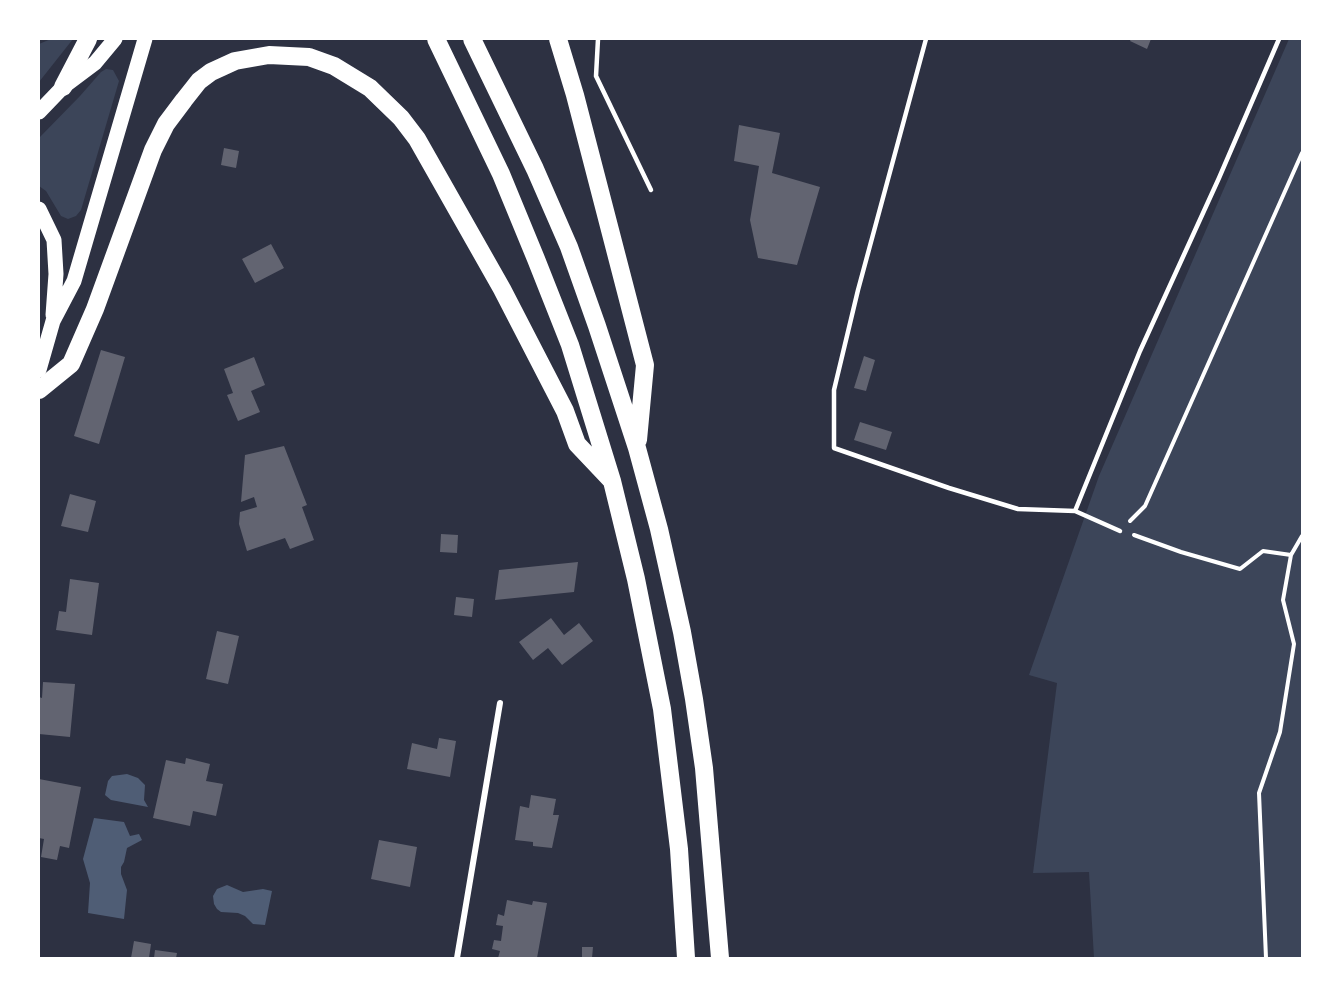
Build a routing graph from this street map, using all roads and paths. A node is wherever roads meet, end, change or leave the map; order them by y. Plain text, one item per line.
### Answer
1 (88, 39) edge
2 (115, 39) edge
3 (145, 39) edge
4 (436, 39) edge
5 (472, 39) edge
6 (558, 39) edge
7 (598, 39) edge
8 (926, 39) edge
9 (1279, 39) edge
10 (63, 87) junction
11 (39, 112) edge
12 (1302, 153) edge
13 (651, 190) dead end
14 (39, 209) edge
15 (53, 321) junction
16 (39, 370) edge
17 (39, 390) edge
18 (637, 448) junction
19 (612, 481) junction
20 (1075, 511) junction
21 (1120, 531) junction
22 (1302, 536) edge
23 (1291, 555) junction
24 (500, 703) dead end
25 (457, 958) edge
26 (686, 958) edge
27 (720, 958) edge
28 (1266, 958) edge

1 - 10 highway
2 - 10 main road
3 - 15 main road
4 - 19 highway
5 - 18 highway
6 - 18 highway
7 - 13 lane
8 - 20 lane
9 - 20 lane
10 - 11 main road
12 - 21 path
14 - 15 main road
15 - 16 main road
17 - 19 highway
18 - 27 highway
19 - 26 highway
20 - 21 lane
21 - 23 path
22 - 23 path
23 - 28 path
24 - 25 street

